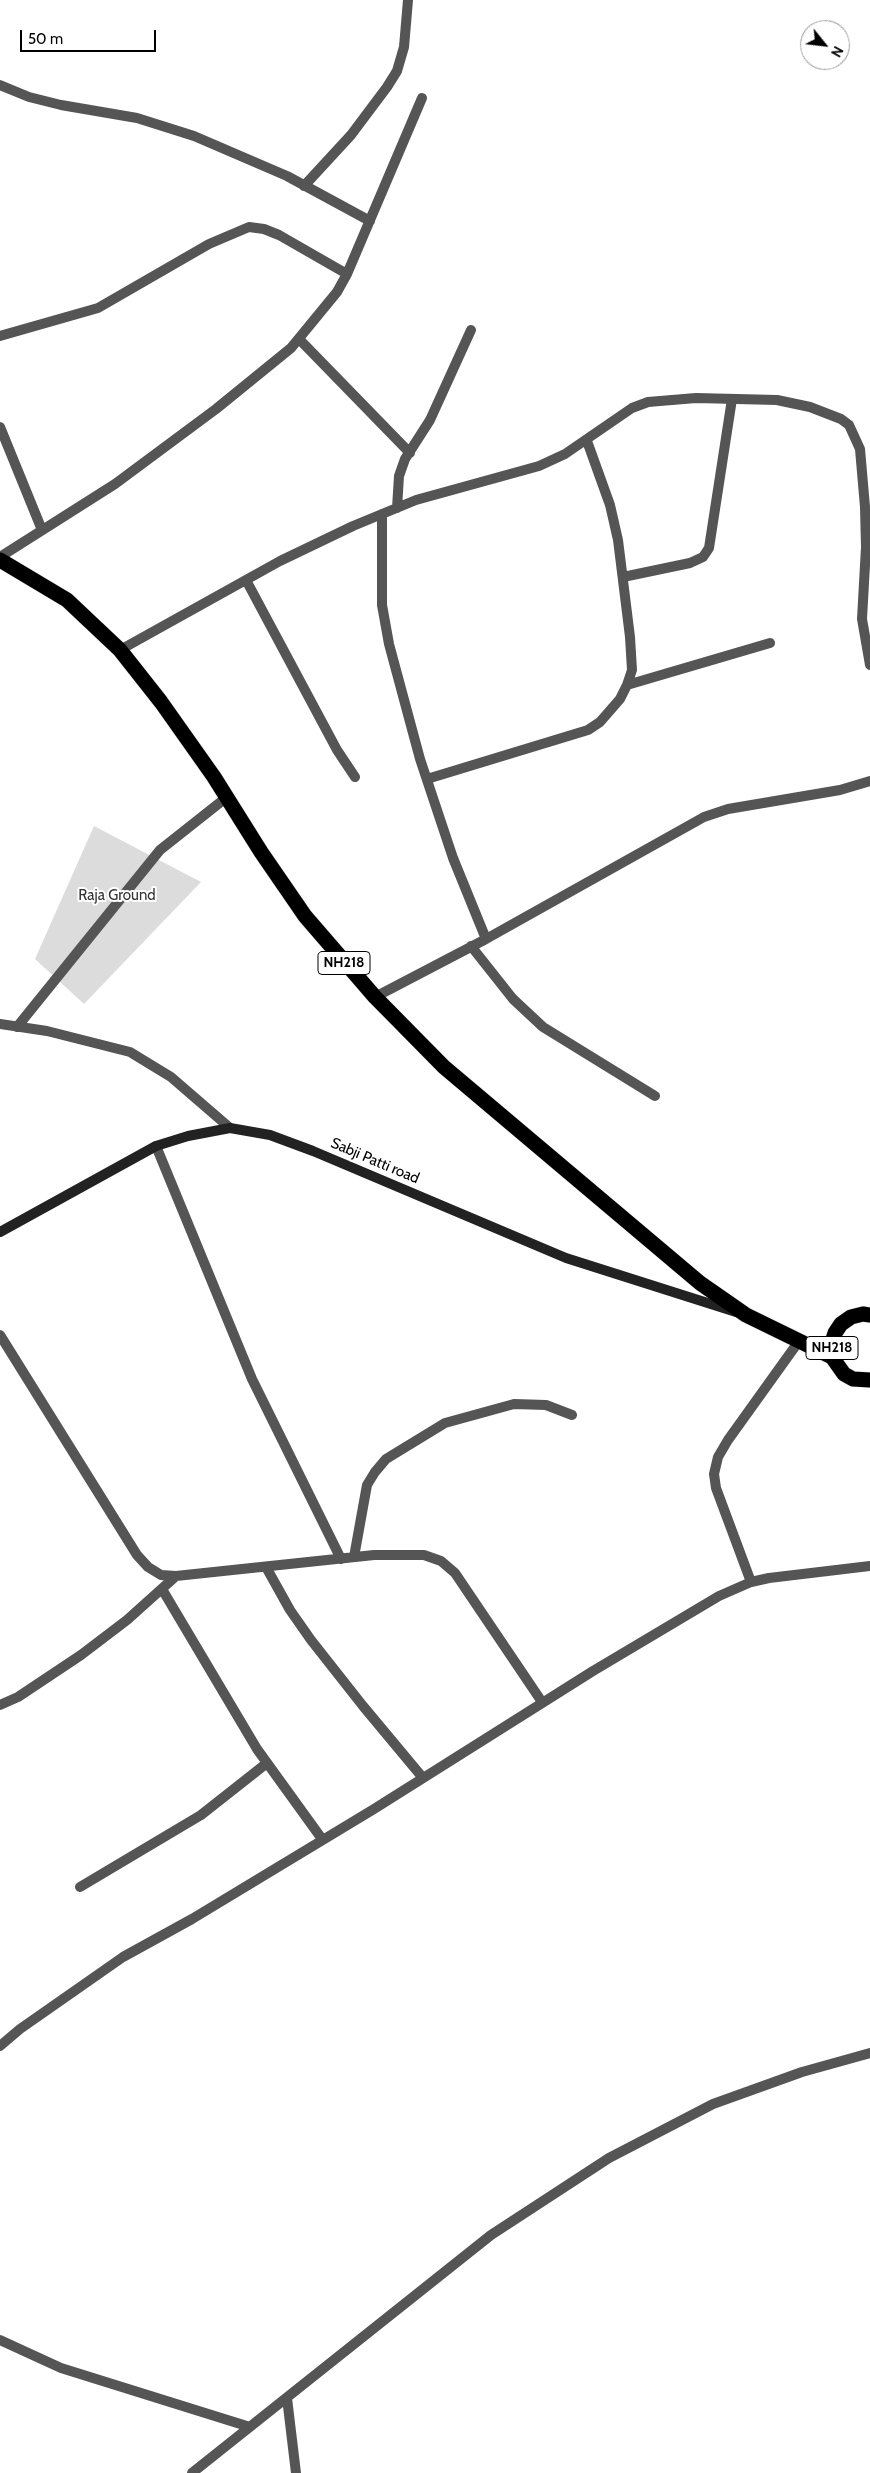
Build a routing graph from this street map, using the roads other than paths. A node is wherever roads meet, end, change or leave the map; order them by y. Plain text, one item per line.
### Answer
1 (408, 0) edge
2 (0, 85) edge
3 (422, 98) dead end
4 (304, 186) junction
5 (370, 221) junction
6 (347, 274) junction
7 (471, 330) dead end
8 (0, 336) edge
9 (299, 339) junction
10 (732, 399) junction
11 (0, 427) edge
12 (586, 441) junction
13 (410, 453) junction
14 (397, 508) junction
15 (382, 514) junction
16 (42, 530) junction
17 (0, 558) edge
18 (623, 577) junction
19 (246, 580) junction
20 (770, 643) dead end
21 (120, 650) junction
22 (870, 660) edge
23 (627, 685) junction
24 (355, 777) dead end
25 (427, 779) junction
26 (870, 781) edge
27 (227, 798) junction
28 (486, 939) junction
29 (471, 946) junction
30 (375, 997) junction
31 (0, 1024) edge
32 (17, 1027) junction
33 (655, 1096) dead end
34 (230, 1128) junction
35 (156, 1146) junction
36 (0, 1232) edge
37 (746, 1315) junction
38 (870, 1315) edge
39 (0, 1334) edge
40 (799, 1341) junction
41 (832, 1357) junction
42 (870, 1380) edge
43 (572, 1415) dead end
44 (354, 1557) junction
45 (341, 1559) junction
46 (870, 1566) edge
47 (266, 1567) junction
48 (176, 1576) junction
49 (751, 1582) junction
50 (162, 1589) junction
51 (542, 1702) junction
52 (0, 1705) edge
53 (268, 1763) junction
54 (423, 1778) junction
55 (322, 1839) junction
56 (80, 1886) dead end
57 (0, 2046) edge
58 (870, 2052) edge
59 (0, 2340) edge
60 (287, 2398) junction
61 (250, 2427) junction
62 (192, 2473) edge
63 (296, 2473) edge

1 - 4 street
2 - 4 street
3 - 5 street
4 - 5 street
5 - 6 street
6 - 8 street
6 - 9 street
7 - 13 street
9 - 13 street
9 - 16 street
10 - 12 street
10 - 18 street
10 - 22 street
11 - 16 street
12 - 14 street
12 - 18 street
13 - 14 street
14 - 15 street
15 - 19 street
15 - 25 street
16 - 17 street
17 - 21 highway, NH218
18 - 23 street
19 - 21 street
19 - 24 street
20 - 23 street
21 - 27 highway, NH218
23 - 25 street
25 - 28 street
26 - 28 street
27 - 30 highway, NH218
27 - 32 street
28 - 29 street
29 - 30 street
29 - 33 street
30 - 37 highway, NH218
31 - 32 street
32 - 34 street
34 - 35 main road, Sabji Patti road
34 - 37 main road, Sabji Patti road
35 - 36 main road, Sabji Patti road
35 - 45 street
37 - 40 highway, NH218
38 - 41 highway, NH218
39 - 48 street
40 - 41 highway, NH218
40 - 49 street
41 - 42 highway, NH218
43 - 44 street
44 - 45 street
44 - 51 street
45 - 47 street
46 - 49 street
47 - 48 street
47 - 54 street
48 - 50 street
49 - 51 street
50 - 52 street
50 - 53 street
51 - 54 street
53 - 55 street
53 - 56 street
54 - 55 street
55 - 57 street
58 - 60 street
59 - 61 street
60 - 61 street
60 - 63 street
61 - 62 street

